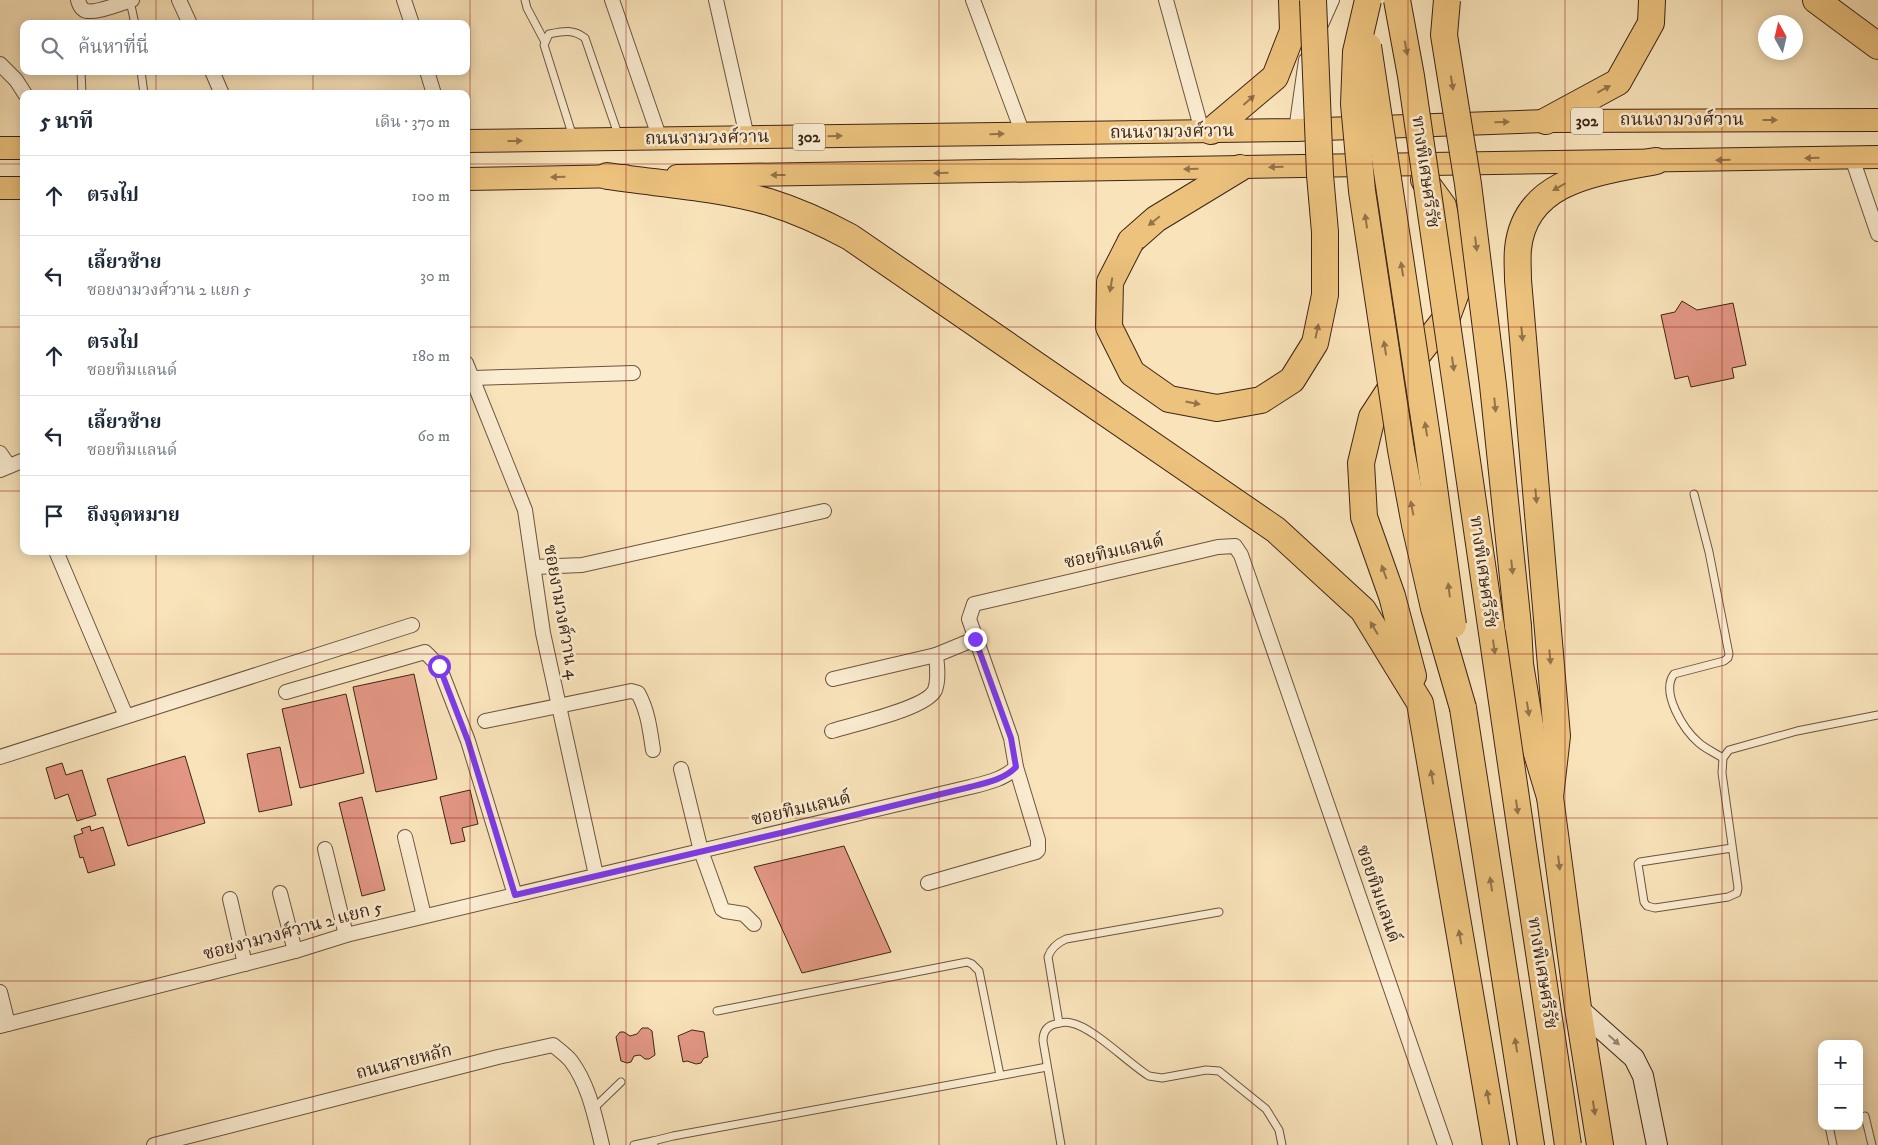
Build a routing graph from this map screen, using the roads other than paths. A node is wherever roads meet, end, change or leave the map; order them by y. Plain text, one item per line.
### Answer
1 (78, 0) edge
2 (131, 0) edge
3 (178, 0) edge
4 (404, 0) edge
5 (525, 0) edge
6 (612, 0) edge
7 (716, 0) edge
8 (973, 0) edge
9 (1166, 0) edge
10 (1292, 0) edge
11 (1313, 0) edge
12 (1332, 0) edge
13 (1362, 0) edge
14 (1368, 0) edge
15 (1397, 0) edge
16 (1447, 0) edge
17 (1652, 0) edge
18 (1816, 0) edge
19 (1826, 0) edge
20 (134, 20) edge
21 (188, 20) edge
22 (411, 20) edge
23 (545, 42) junction
24 (1873, 43) edge
25 (0, 64) edge
26 (81, 75) edge
27 (142, 75) edge
28 (214, 75) edge
29 (428, 75) edge
30 (22, 90) edge
31 (82, 90) edge
32 (143, 90) edge
33 (220, 90) edge
34 (433, 90) edge
35 (1878, 120) edge
36 (1546, 121) junction
37 (1296, 130) junction
38 (1207, 131) junction
39 (1024, 134) junction
40 (747, 137) junction
41 (660, 138) junction
42 (620, 139) junction
43 (574, 140) junction
44 (470, 141) edge
45 (0, 148) edge
46 (20, 148) edge
47 (1852, 158) junction
48 (1878, 158) edge
49 (1656, 161) junction
50 (1412, 165) junction
51 (1240, 168) junction
52 (607, 176) junction
53 (470, 179) edge
54 (0, 188) edge
55 (20, 188) edge
56 (1878, 234) edge
57 (470, 370) edge
58 (633, 373) dead end
59 (474, 378) junction
60 (0, 453) edge
61 (20, 462) edge
62 (5, 468) edge
63 (1694, 494) dead end
64 (824, 511) dead end
65 (58, 555) edge
66 (534, 567) junction
67 (412, 625) dead end
68 (975, 639) junction
69 (936, 655) junction
70 (833, 679) dead end
71 (286, 692) dead end
72 (1420, 703) junction
73 (560, 707) junction
74 (1463, 708) junction
75 (1878, 715) edge
76 (126, 716) junction
77 (484, 721) dead end
78 (832, 731) dead end
79 (653, 750) dead end
80 (0, 757) edge
81 (1723, 758) junction
82 (1016, 767) junction
83 (681, 769) dead end
84 (1550, 797) junction
85 (406, 838) dead end
86 (1732, 848) junction
87 (325, 849) dead end
88 (701, 851) junction
89 (596, 875) junction
90 (928, 884) dead end
91 (280, 893) dead end
92 (515, 895) junction
93 (230, 899) dead end
94 (1219, 912) dead end
95 (424, 916) junction
96 (754, 924) dead end
97 (346, 935) junction
98 (295, 951) junction
99 (244, 964) junction
100 (0, 992) edge
101 (1578, 1008) junction
102 (717, 1011) dead end
103 (1059, 1023) junction
104 (4, 1025) edge
105 (1047, 1067) junction
106 (1000, 1075) junction
107 (621, 1082) dead end
108 (592, 1109) junction
109 (1865, 1116) dead end
110 (1830, 1130) edge
111 (653, 1143) edge
112 (154, 1145) edge
113 (602, 1145) edge
114 (634, 1145) edge
115 (1061, 1145) edge
116 (1282, 1145) edge
117 (1445, 1145) edge
118 (1496, 1145) edge
119 (1531, 1145) edge
120 (1568, 1145) edge
121 (1600, 1145) edge
122 (1657, 1145) edge
123 (1833, 1145) edge
124 (1872, 1145) edge

1 - 2 street
2 - 20 lane
3 - 21 street
4 - 22 street
5 - 23 lane
6 - 41 street
7 - 40 street
8 - 39 street
9 - 38 street
38 -> 10 highway
51 -> 11 highway, bridge
12 - 37 street
74 -> 13 highway, ทางพิเศษศรีรัช, bridge
74 -> 14 highway, bridge
15 -> 120 highway, ทางพิเศษศรีรัช, bridge
16 -> 84 highway, bridge
36 -> 17 highway
18 - 24 highway
19 - 24 highway
23 - 42 lane
23 - 43 lane
25 - 30 street
26 - 31 lane
27 - 32 lane
28 - 33 street
29 - 34 street
36 -> 35 main road, ถนนงามวงศ์วาน / 302
37 -> 36 main road, ถนนงามวงศ์วาน / 302
37 - 38 main road, ถนนงามวงศ์วาน / 302
38 - 39 main road, ถนนงามวงศ์วาน / 302
40 -> 39 main road, ถนนงามวงศ์วาน / 302
40 - 41 main road, ถนนงามวงศ์วาน / 302
41 - 42 main road, ถนนงามวงศ์วาน / 302
42 - 43 main road, ถนนงามวงศ์วาน / 302
44 -> 43 main road, ถนนงามวงศ์วาน / 302
45 - 46 main road
47 - 48 main road, ถนนงามวงศ์วาน / 302
47 -> 49 main road, ถนนงามวงศ์วาน / 302
47 - 56 street
49 - 50 main road, ถนนงามวงศ์วาน / 302
49 -> 84 highway
50 -> 51 main road, ถนนงามวงศ์วาน / 302
72 -> 50 highway
51 -> 52 main road, ถนนงามวงศ์วาน / 302
52 -> 53 main road, ถนนงามวงศ์วาน / 302
72 -> 52 highway
54 - 55 main road
57 - 59 street, ซอยงามวงศ์วาน 4
58 - 59 street
59 - 66 street, ซอยงามวงศ์วาน 4
60 - 62 street
61 - 62 street
63 - 81 lane
64 - 66 street
65 - 76 street
66 - 73 street, ซอยงามวงศ์วาน 4
67 - 76 street
68 - 69 street
68 - 82 street, ซอยทิมแลนด์
68 - 117 street, ซอยทิมแลนด์
69 - 70 street
69 - 78 street
71 - 92 street
118 -> 72 highway
73 - 77 street
73 - 79 street
73 - 89 street, ซอยงามวงศ์วาน 4
119 -> 74 highway, ทางพิเศษศรีรัช
75 - 81 lane
76 - 80 street
81 - 86 lane
82 - 88 street, ซอยทิมแลนด์
82 - 90 street
83 - 88 street
84 -> 101 highway
85 - 95 street
86 - 86 lane
87 - 97 street
88 - 89 street, ซอยทิมแลนด์
88 - 96 street
89 - 92 street, ซอยงามวงศ์วาน 2 แยก 5
91 - 98 street
92 - 95 street, ซอยงามวงศ์วาน 2 แยก 5
93 - 99 street
94 - 103 lane
95 - 97 street, ซอยงามวงศ์วาน 2 แยก 5
97 - 98 street, ซอยงามวงศ์วาน 2 แยก 5
98 - 99 street, ซอยงามวงศ์วาน 2 แยก 5
99 - 104 street, ซอยงามวงศ์วาน 2 แยก 5
100 - 104 street
101 -> 121 highway
101 -> 122 street
102 - 106 lane
103 - 105 lane
103 - 116 lane
105 - 106 lane
105 - 115 lane
106 - 111 lane
107 - 108 lane
108 - 112 street, ถนนสายหลัก
108 - 113 street, ถนนสายหลัก
109 - 124 lane
110 - 123 lane
111 - 114 lane

